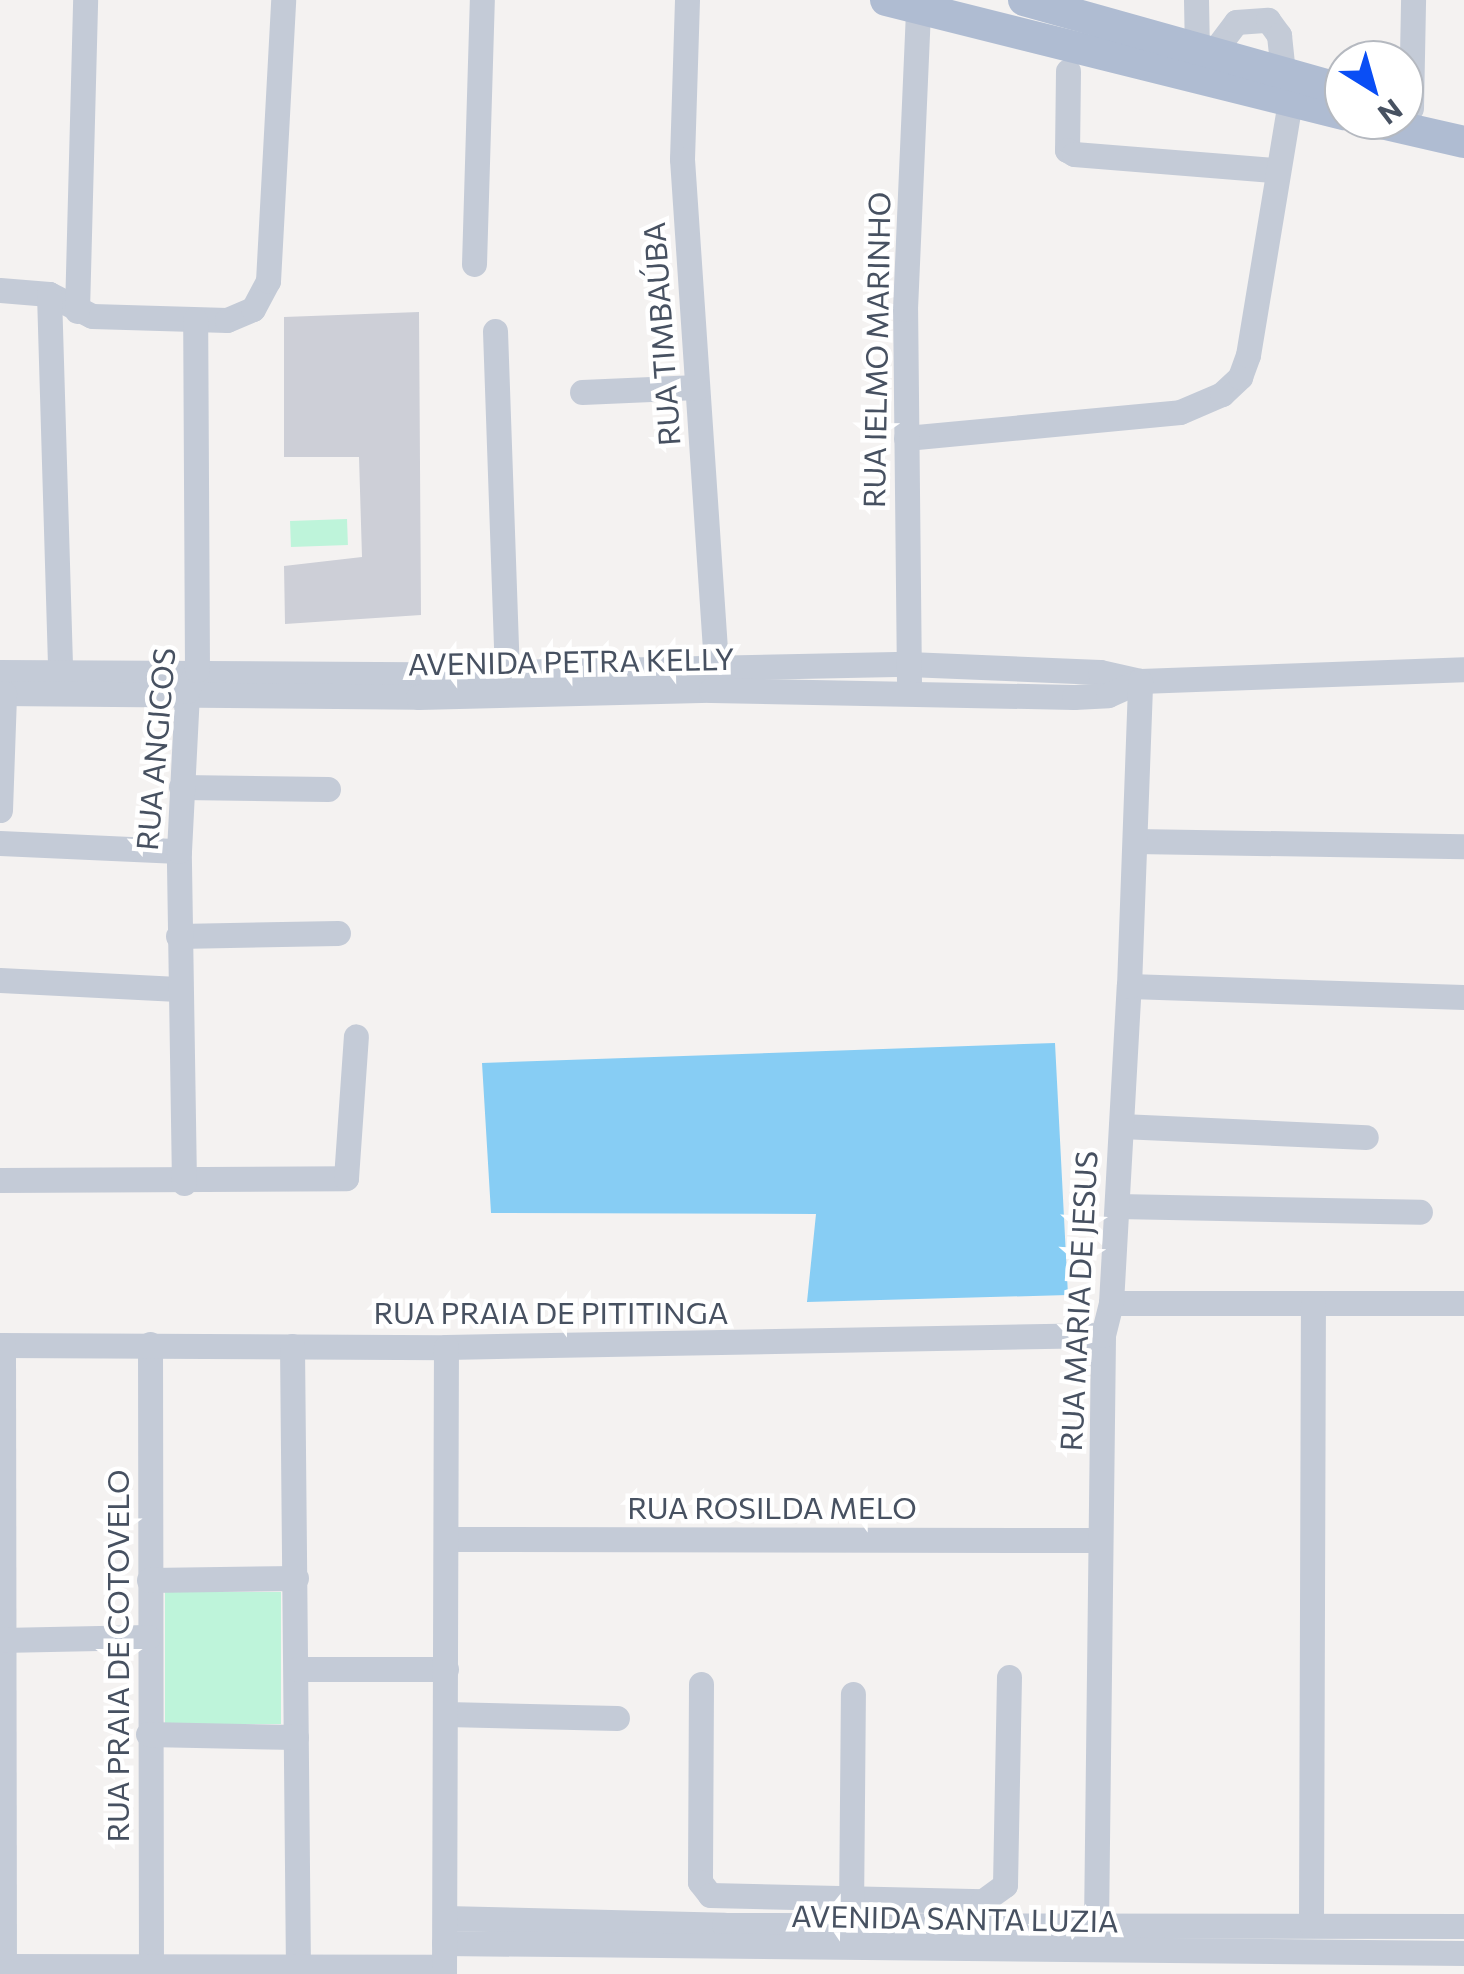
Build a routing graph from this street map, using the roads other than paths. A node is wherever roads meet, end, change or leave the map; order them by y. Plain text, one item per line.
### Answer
1 (85, 0) edge
2 (283, 0) edge
3 (482, 0) edge
4 (686, 0) edge
5 (886, 0) edge
6 (1024, 0) edge
7 (1196, 0) edge
8 (1412, 0) edge
9 (933, 6) edge
10 (1236, 22) junction
11 (1411, 40) edge
12 (1204, 52) junction
13 (1068, 71) dead end
14 (1290, 84) junction
15 (1324, 88) edge
16 (1324, 103) edge
17 (1424, 111) edge
18 (1464, 120) edge
19 (1424, 133) edge
20 (1464, 142) edge
21 (1275, 170) junction
22 (474, 264) dead end
23 (0, 290) edge
24 (49, 294) junction
25 (78, 311) junction
26 (195, 320) junction
27 (495, 331) dead end
28 (698, 387) junction
29 (582, 392) dead end
30 (906, 438) junction
31 (716, 664) junction
32 (908, 664) junction
33 (507, 670) junction
34 (1464, 670) edge
35 (60, 671) junction
36 (192, 681) junction
37 (1140, 681) junction
38 (1, 686) edge
39 (909, 692) junction
40 (181, 787) junction
41 (328, 790) dead end
42 (0, 810) edge
43 (1135, 841) junction
44 (0, 842) edge
45 (1464, 846) edge
46 (178, 851) junction
47 (338, 932) dead end
48 (178, 936) junction
49 (0, 980) edge
50 (1129, 986) junction
51 (178, 989) junction
52 (1464, 997) edge
53 (356, 1036) dead end
54 (1121, 1126) junction
55 (1366, 1137) dead end
56 (0, 1180) edge
57 (184, 1183) junction
58 (1116, 1206) junction
59 (1420, 1212) dead end
60 (1110, 1303) junction
61 (1464, 1303) edge
62 (1313, 1304) junction
63 (1103, 1335) junction
64 (150, 1344) junction
65 (1, 1345) edge
66 (292, 1346) junction
67 (446, 1346) junction
68 (446, 1540) junction
69 (1099, 1540) junction
70 (296, 1578) junction
71 (149, 1580) junction
72 (148, 1637) junction
73 (2, 1640) edge
74 (296, 1669) junction
75 (446, 1669) junction
76 (1, 1672) edge
77 (1010, 1677) dead end
78 (701, 1684) dead end
79 (853, 1694) dead end
80 (446, 1714) junction
81 (617, 1718) dead end
82 (148, 1734) junction
83 (296, 1738) junction
84 (851, 1912) junction
85 (1311, 1925) junction
86 (1096, 1926) junction
87 (1464, 1926) edge
88 (444, 1950) edge
89 (1464, 1953) edge
90 (1080, 1964) edge
91 (12, 1968) edge
92 (151, 1968) junction
93 (298, 1969) junction
94 (234, 1972) edge

1 - 25 street
2 - 26 street
3 - 22 street
4 - 28 street, RUA TIMBAÚBA
5 - 9 main road
6 - 12 main road
7 - 10 street
7 - 12 street
8 - 11 street
9 - 14 main road
9 - 30 street, RUA IELMO MARINHO
10 - 12 street
10 - 14 street
12 - 14 main road
13 - 21 street
14 - 15 main road
14 - 16 main road
14 - 21 street
17 - 18 main road
19 - 20 main road
21 - 30 street
23 - 24 street
24 - 25 street
24 - 35 street
25 - 26 street
26 - 36 street, RUA ANGICOS
27 - 33 street
28 - 29 street
28 - 31 street, RUA TIMBAÚBA
30 - 32 street, RUA IELMO MARINHO
31 - 32 street, AVENIDA PETRA KELLY
31 - 33 street, AVENIDA PETRA KELLY
32 - 37 street, AVENIDA PETRA KELLY
32 - 39 street, RUA IELMO MARINHO
33 - 36 street, AVENIDA PETRA KELLY
34 - 37 street, AVENIDA PETRA KELLY
35 - 36 street, AVENIDA PETRA KELLY
35 - 38 street, AVENIDA PETRA KELLY
36 - 38 street, AVENIDA PETRA KELLY
36 - 39 street, AVENIDA PETRA KELLY
36 - 40 street, RUA ANGICOS
37 - 39 street, AVENIDA PETRA KELLY
37 - 43 street, RUA MARIA DE JESUS
38 - 42 street
40 - 41 street
40 - 46 street, RUA ANGICOS
43 - 45 street
43 - 50 street, RUA MARIA DE JESUS
44 - 46 street
46 - 48 street, RUA ANGICOS
47 - 48 street
48 - 51 street, RUA ANGICOS
49 - 51 street
50 - 52 street
50 - 54 street, RUA MARIA DE JESUS
51 - 57 street, RUA ANGICOS
53 - 57 street
54 - 55 street
54 - 58 street, RUA MARIA DE JESUS
56 - 57 street
58 - 59 street
58 - 60 street, RUA MARIA DE JESUS
60 - 62 street
60 - 63 street, RUA MARIA DE JESUS
61 - 62 street
62 - 85 street
63 - 67 street, RUA PRAIA DE PITITINGA
63 - 69 street, RUA MARIA DE JESUS
64 - 65 street, RUA PRAIA DE PITITINGA
64 - 66 street, RUA PRAIA DE PITITINGA
64 - 71 street, RUA PRAIA DE COTOVELO
65 - 73 street
66 - 67 street, RUA PRAIA DE PITITINGA
66 - 70 street
67 - 68 street
68 - 69 street, RUA ROSILDA MELO
68 - 75 street
69 - 86 street, RUA MARIA DE JESUS
70 - 71 street
70 - 74 street
71 - 72 street, RUA PRAIA DE COTOVELO
72 - 73 street
72 - 82 street, RUA PRAIA DE COTOVELO
73 - 76 street
74 - 75 street
74 - 83 street
75 - 80 street
76 - 91 street
77 - 84 street
78 - 84 street
79 - 84 street
80 - 81 street
80 - 88 street
82 - 83 street
82 - 92 street, RUA PRAIA DE COTOVELO
83 - 93 street
84 - 86 street, AVENIDA SANTA LUZIA
84 - 88 street, AVENIDA SANTA LUZIA
85 - 86 street, AVENIDA SANTA LUZIA
85 - 87 street, AVENIDA SANTA LUZIA
88 - 90 street, AVENIDA SANTA LUZIA
88 - 93 street
89 - 90 street, AVENIDA SANTA LUZIA
91 - 92 street
92 - 94 street
93 - 94 street

